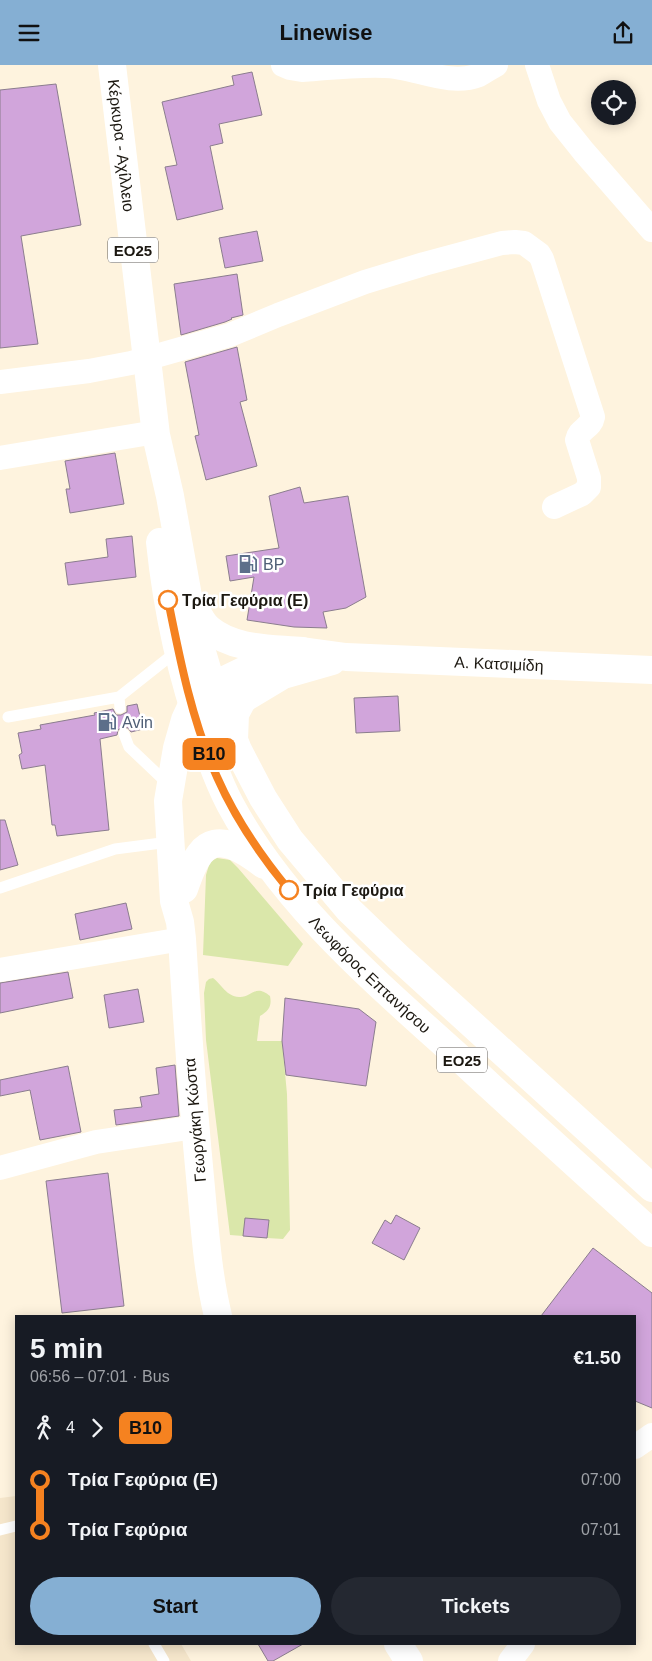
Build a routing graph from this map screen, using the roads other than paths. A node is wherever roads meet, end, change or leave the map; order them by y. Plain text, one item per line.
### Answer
1 (112, 65) edge
2 (283, 65) edge
3 (496, 65) edge
4 (537, 65) edge
5 (652, 230) edge
6 (146, 359) junction
7 (0, 382) edge
8 (156, 434) junction
9 (0, 458) edge
10 (554, 507) dead end
11 (188, 596) junction
12 (178, 649) junction
13 (302, 651) junction
14 (346, 657) junction
15 (651, 673) edge
16 (212, 686) junction
17 (192, 705) junction
18 (233, 706) junction
19 (8, 717) dead end
20 (124, 734) dead end
21 (203, 737) junction
22 (170, 785) junction
23 (169, 842) junction
24 (280, 879) junction
25 (0, 888) edge
26 (184, 889) junction
27 (181, 931) junction
28 (0, 970) edge
29 (195, 1127) junction
30 (0, 1167) edge
31 (652, 1188) edge
32 (652, 1233) edge
33 (218, 1315) edge
34 (652, 1435) edge
35 (636, 1446) edge
36 (15, 1526) edge
37 (0, 1530) edge
38 (155, 1645) edge
39 (399, 1645) edge
40 (522, 1645) edge
41 (164, 1661) edge
42 (409, 1661) edge
43 (510, 1661) edge

1 - 6 main road, Κέρκυρα - Αχίλλειο / ΕΟ25
2 - 3 street
4 - 5 street
6 - 7 street
6 - 8 main road, Κέρκυρα - Αχίλλειο / ΕΟ25
6 - 10 street
8 - 9 street
8 - 11 main road, Κέρκυρα - Αχίλλειο / ΕΟ25
8 - 12 main road, Κέρκυρα - Αχίλλειο / ΕΟ25
11 - 13 main road
11 - 16 main road, Κέρκυρα - Αχίλλειο / ΕΟ25
12 - 17 main road, Κέρκυρα - Αχίλλειο / ΕΟ25
12 - 19 lane
13 - 14 main road, Α. Κατσιμίδη
13 - 16 main road, Α. Κατσιμίδη
14 - 15 main road, Α. Κατσιμίδη
14 - 18 main road, Α. Κατσιμίδη
16 - 17 main road, Α. Κατσιμίδη
16 - 18 main road, Κέρκυρα - Αχίλλειο / ΕΟ25
17 - 21 main road, Κέρκυρα - Αχίλλειο / ΕΟ25
17 - 22 main road, Γεωργάκη Κώστα
18 - 21 main road, Γεωργάκη Κώστα
18 - 31 main road, Λεωφόρος Επτανήσου / ΕΟ25
20 - 22 lane
21 - 24 main road, Λεωφόρος Επτανήσου / ΕΟ25
21 - 26 main road, Γεωργάκη Κώστα
22 - 23 main road, Γεωργάκη Κώστα
23 - 25 lane
23 - 27 main road, Γεωργάκη Κώστα
24 - 26 main road
24 - 32 main road, Λεωφόρος Επτανήσου / ΕΟ25
26 - 27 main road, Γεωργάκη Κώστα
27 - 28 street
27 - 29 main road, Γεωργάκη Κώστα
29 - 30 street
29 - 33 main road, Γεωργάκη Κώστα
34 - 35 street
36 - 37 lane
38 - 41 lane
39 - 42 main road
40 - 43 street

